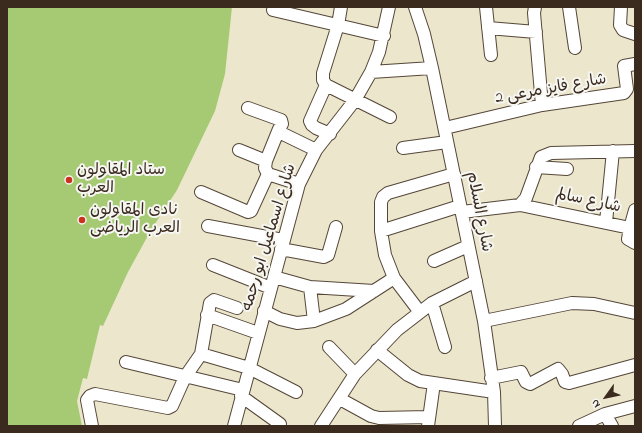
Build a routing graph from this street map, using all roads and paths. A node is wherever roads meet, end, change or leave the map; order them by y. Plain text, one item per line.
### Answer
1 (341, 7) edge
2 (389, 7) edge
3 (486, 7) edge
4 (535, 7) edge
5 (568, 7) edge
6 (621, 7) edge
7 (417, 8) edge
8 (273, 10) dead end
9 (338, 25) junction
10 (488, 28) junction
11 (536, 32) junction
12 (635, 34) edge
13 (384, 36) junction
14 (575, 48) dead end
15 (491, 55) dead end
16 (635, 64) edge
17 (432, 68) junction
18 (371, 72) junction
19 (326, 85) junction
20 (631, 86) edge
21 (355, 100) junction
22 (542, 105) junction
23 (248, 108) dead end
24 (390, 117) dead end
25 (445, 128) junction
26 (279, 129) junction
27 (330, 134) junction
28 (448, 142) junction
29 (403, 148) dead end
30 (239, 150) dead end
31 (316, 150) junction
32 (635, 151) edge
33 (613, 152) junction
34 (266, 161) junction
35 (536, 167) junction
36 (567, 169) dead end
37 (268, 174) junction
38 (454, 174) junction
39 (299, 184) junction
40 (202, 192) dead end
41 (520, 205) junction
42 (461, 209) junction
43 (633, 220) edge
44 (606, 222) junction
45 (208, 226) dead end
46 (336, 227) dead end
47 (381, 231) junction
48 (635, 242) edge
49 (282, 244) junction
50 (468, 246) junction
51 (434, 261) dead end
52 (213, 265) dead end
53 (394, 278) junction
54 (476, 281) junction
55 (272, 282) junction
56 (310, 287) junction
57 (374, 291) junction
58 (432, 303) junction
59 (237, 308) dead end
60 (264, 311) junction
61 (419, 311) junction
62 (635, 314) edge
63 (207, 315) junction
64 (314, 321) junction
65 (484, 321) junction
66 (258, 333) junction
67 (329, 347) dead end
68 (445, 347) dead end
69 (377, 350) junction
70 (200, 354) junction
71 (126, 362) dead end
72 (635, 365) edge
73 (249, 368) junction
74 (355, 374) junction
75 (185, 377) junction
76 (491, 378) junction
77 (434, 383) junction
78 (296, 392) dead end
79 (494, 392) junction
80 (242, 393) junction
81 (340, 399) junction
82 (635, 406) edge
83 (605, 414) junction
84 (429, 421) edge
85 (396, 422) edge
86 (280, 424) dead end
87 (92, 426) edge
88 (234, 426) edge
89 (321, 426) edge
90 (495, 426) edge
91 (579, 426) edge
92 (612, 426) edge

1 - 9 street
2 - 13 street, شارع اسماعيل ابو رحمه
3 - 10 street
4 - 11 street
5 - 14 street
6 - 12 street
7 - 17 street, شارع السلام
8 - 9 street
9 - 13 street
9 - 19 street
10 - 11 street
10 - 15 street
11 - 22 street
13 - 18 street, شارع اسماعيل ابو رحمه
16 - 20 street, شارع فايز مرعى 2
17 - 18 street
17 - 25 street, شارع السلام
18 - 21 street, شارع اسماعيل ابو رحمه
19 - 21 street
19 - 27 street
20 - 22 street, شارع فايز مرعى 2
21 - 24 street
21 - 27 street, شارع اسماعيل ابو رحمه
22 - 25 street, شارع فايز مرعى 2
23 - 26 street
25 - 28 street, شارع السلام
26 - 31 street
26 - 34 street
27 - 31 street, شارع اسماعيل ابو رحمه
28 - 29 street
28 - 38 street, شارع السلام
30 - 34 street
31 - 39 street, شارع اسماعيل ابو رحمه
32 - 33 street
33 - 35 street
33 - 44 street
34 - 37 street
35 - 36 street
35 - 41 street
37 - 39 street
37 - 40 street
38 - 42 street, شارع السلام
38 - 47 street
39 - 49 street, شارع اسماعيل ابو رحمه
41 - 42 street, شارع سالم
41 - 44 street, شارع سالم
42 - 47 street, شارع سالم
42 - 50 street, شارع السلام
43 - 44 street, شارع سالم
43 - 48 street, شارع سالم
45 - 49 street
46 - 49 street
47 - 53 street
49 - 55 street, شارع اسماعيل ابو رحمه
50 - 51 street
50 - 54 street, شارع السلام
52 - 55 street
53 - 57 street
53 - 61 street
54 - 58 street
54 - 65 street, شارع السلام
55 - 56 street
55 - 60 street, شارع اسماعيل ابو رحمه
56 - 57 street
56 - 64 street
57 - 64 street
58 - 61 street
58 - 68 street
59 - 63 street
60 - 64 street
60 - 66 street, شارع اسماعيل ابو رحمه
61 - 69 street
62 - 65 street
63 - 66 street
63 - 70 street
65 - 76 street, شارع السلام
66 - 73 street, شارع اسماعيل ابو رحمه
67 - 74 street
69 - 74 street
69 - 77 street
70 - 73 street
70 - 75 street
71 - 75 street
72 - 76 street
73 - 78 street
73 - 80 street, شارع اسماعيل ابو رحمه
74 - 81 street
75 - 80 street
75 - 87 street
76 - 79 street, شارع السلام
77 - 79 street
77 - 84 street
79 - 90 street, شارع السلام
80 - 86 street
80 - 88 street, شارع اسماعيل ابو رحمه
81 - 85 street
81 - 89 street
82 - 83 street
83 - 91 street
83 - 92 street
84 - 85 street

